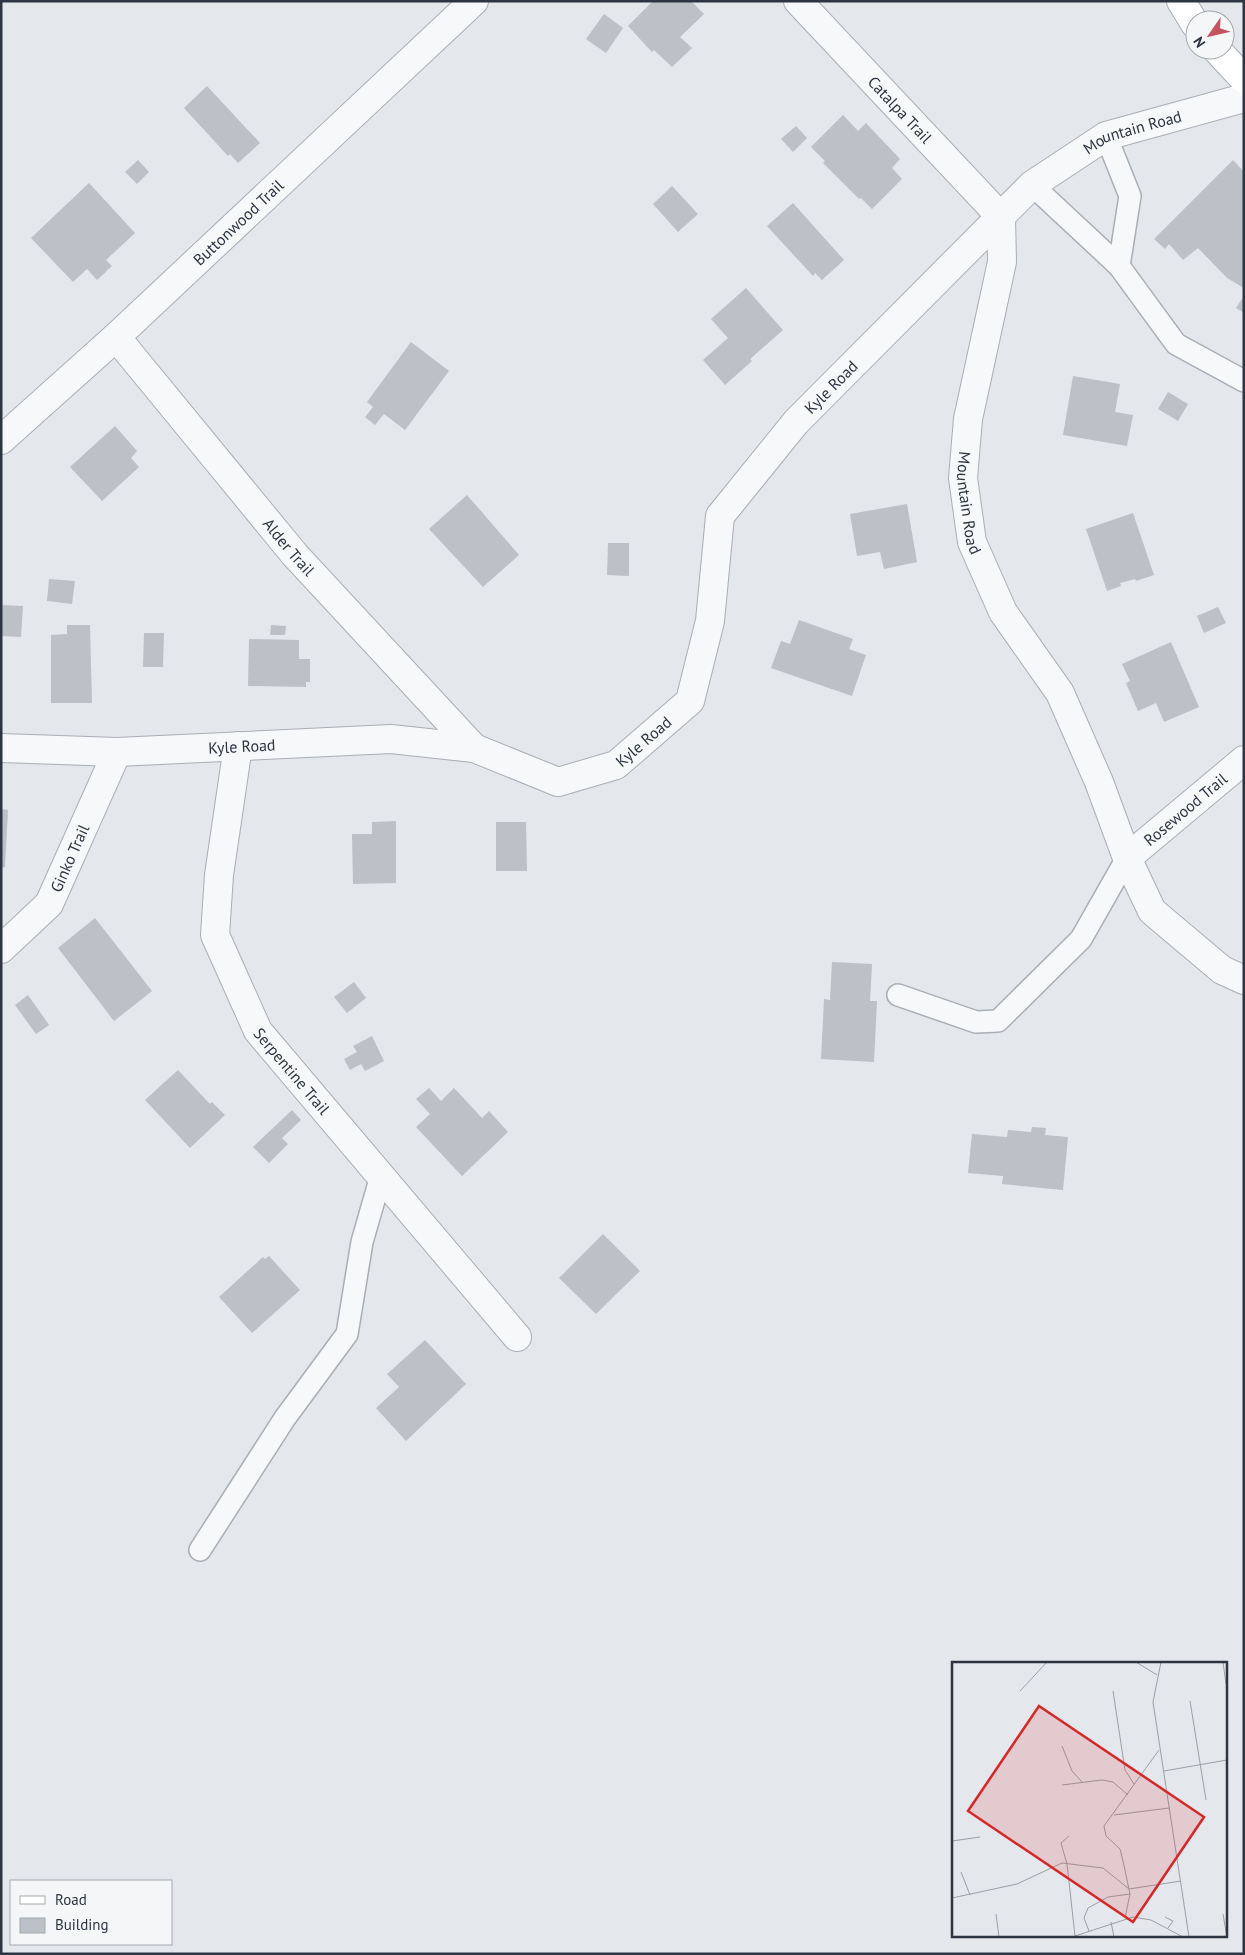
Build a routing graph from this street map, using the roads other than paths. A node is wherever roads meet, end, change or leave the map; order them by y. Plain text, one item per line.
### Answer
1 (474, 1) edge
2 (798, 1) edge
3 (1226, 60) edge
4 (1244, 79) edge
5 (1244, 98) edge
6 (1106, 136) junction
7 (1032, 185) junction
8 (1001, 217) junction
9 (1119, 266) junction
10 (116, 337) junction
11 (1244, 381) edge
12 (1, 440) edge
13 (238, 746) junction
14 (1, 748) edge
15 (474, 748) junction
16 (117, 752) junction
17 (1244, 760) edge
18 (1128, 858) junction
19 (1, 948) edge
20 (1244, 980) edge
21 (898, 995) dead end
22 (381, 1176) junction
23 (517, 1337) dead end
24 (200, 1550) dead end

1 - 10 street, Buttonwood Trail
2 - 8 street, Catalpa Trail
3 - 4 street
5 - 6 street, Mountain Road
6 - 7 street, Mountain Road
6 - 9 lane
7 - 8 street, Mountain Road
7 - 9 lane
8 - 15 street, Kyle Road
8 - 18 street, Mountain Road
9 - 11 lane
10 - 12 street, Buttonwood Trail
10 - 15 street, Alder Trail
13 - 15 street, Kyle Road
13 - 16 street, Kyle Road
13 - 22 street, Serpentine Trail
14 - 16 street, Kyle Road
16 - 19 street, Ginko Trail
17 - 18 street, Rosewood Trail
18 - 20 street, Mountain Road
18 - 21 lane
22 - 23 street, Serpentine Trail
22 - 24 lane

